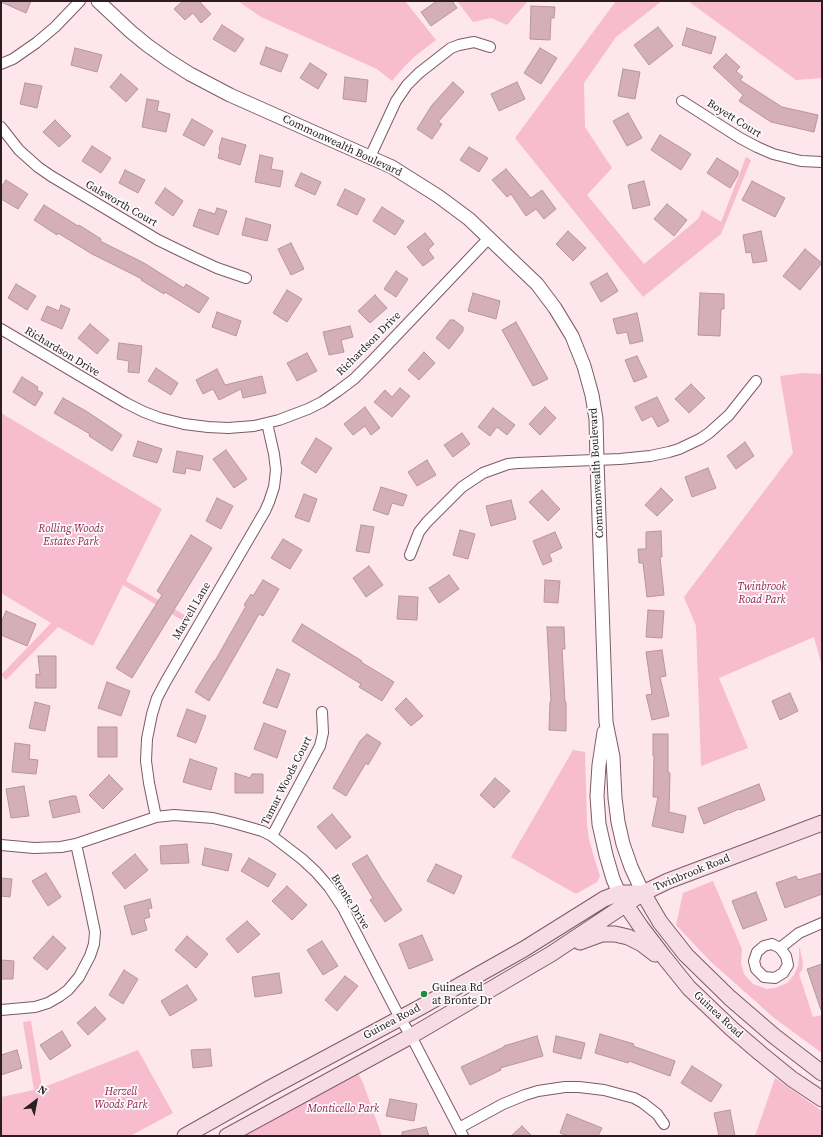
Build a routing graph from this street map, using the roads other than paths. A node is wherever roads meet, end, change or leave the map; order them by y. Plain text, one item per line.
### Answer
1 (80, 1) edge
2 (98, 1) edge
3 (490, 47) dead end
4 (1, 64) edge
5 (682, 100) dead end
6 (1, 127) edge
7 (370, 157) junction
8 (822, 162) edge
9 (489, 238) junction
10 (246, 278) dead end
11 (1, 330) edge
12 (756, 381) dead end
13 (268, 423) junction
14 (598, 460) junction
15 (410, 555) dead end
16 (322, 712) dead end
17 (606, 722) junction
18 (156, 817) junction
19 (822, 823) edge
20 (272, 836) junction
21 (76, 844) junction
22 (1, 845) edge
23 (643, 893) junction
24 (622, 899) junction
25 (822, 923) edge
26 (780, 948) dead end
27 (551, 954) junction
28 (689, 988) junction
29 (1, 1010) edge
30 (400, 1018) junction
31 (411, 1036) junction
32 (822, 1073) edge
33 (822, 1099) edge
34 (664, 1124) dead end
35 (461, 1132) edge
36 (185, 1136) edge
37 (227, 1136) edge

1 - 4 street
2 - 7 street, Commonwealth Boulevard
3 - 7 street
5 - 8 street, Boyett Court
6 - 10 street, Galsworth Court
7 - 9 street, Commonwealth Boulevard
9 - 13 street, Richardson Drive
9 - 14 street, Commonwealth Boulevard
11 - 13 street, Richardson Drive
12 - 14 street
13 - 18 street, Marvell Lane
14 - 15 street
14 - 17 street, Commonwealth Boulevard
16 - 20 street, Tamar Woods Court
17 - 23 street, Commonwealth Boulevard
17 - 24 street, Commonwealth Boulevard
18 - 20 street, Bronte Drive
18 - 21 street, Bronte Drive
19 - 23 main road, Twinbrook Road
20 - 30 street, Bronte Drive
21 - 22 street, Bronte Drive
21 - 29 street
23 - 24 main road, Guinea Road
23 - 32 main road, Guinea Road
24 - 27 main road
24 - 28 main road, Guinea Road
24 - 30 main road, Guinea Road
25 - 26 street
27 - 28 main road
27 - 31 main road, Guinea Road
28 - 33 main road, Guinea Road
30 - 31 street, Bronte Drive
30 - 36 main road, Guinea Road
31 - 35 street, Bronte Drive
31 - 37 main road, Guinea Road
34 - 35 street

